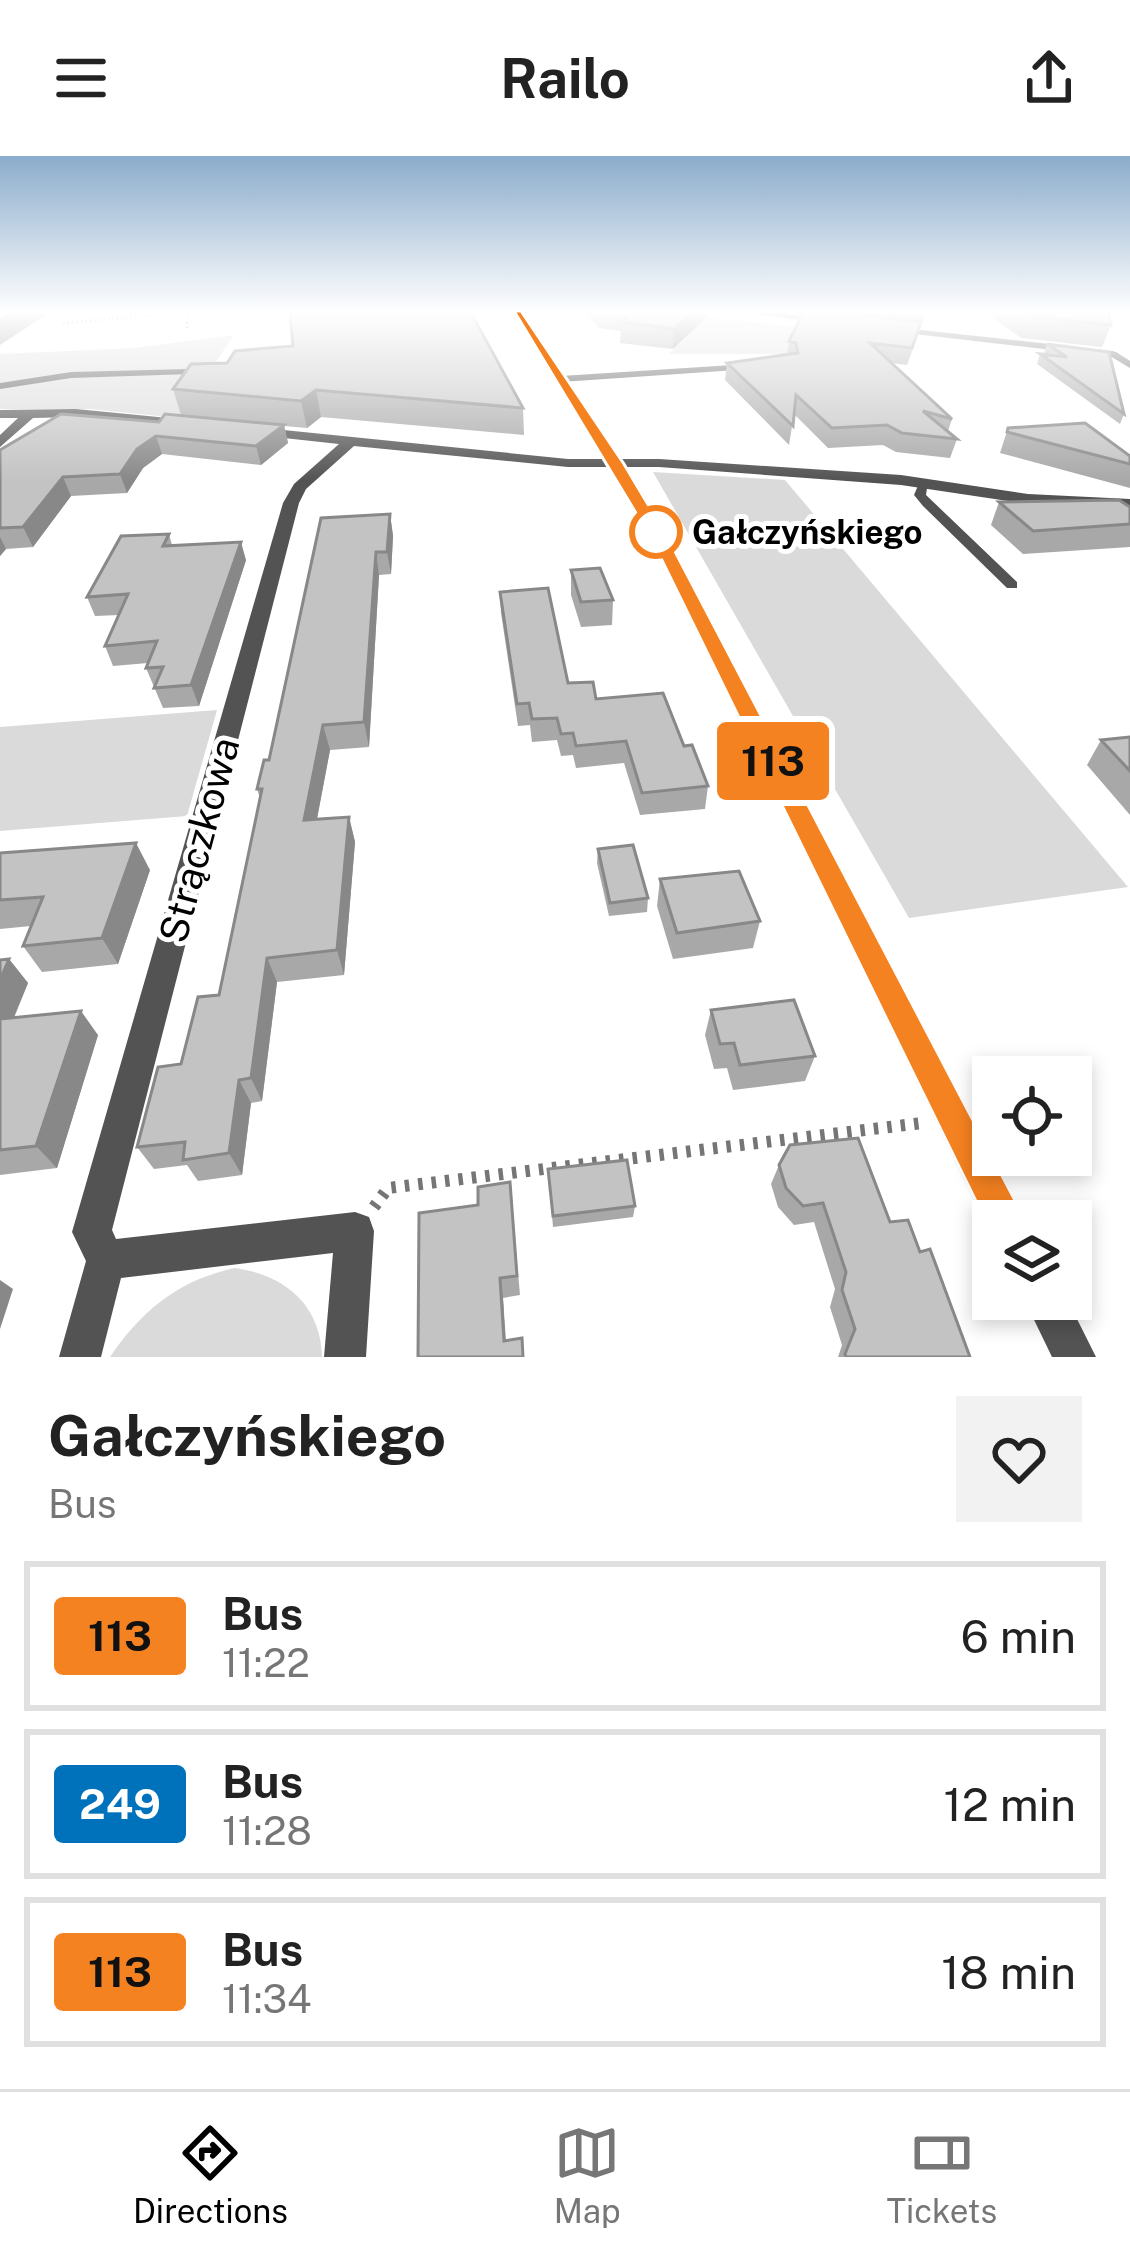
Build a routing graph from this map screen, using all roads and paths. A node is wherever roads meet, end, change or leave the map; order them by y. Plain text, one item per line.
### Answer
1 (555, 369) edge
2 (720, 369) edge
3 (188, 372) edge
4 (561, 379) junction
5 (0, 386) edge
6 (0, 414) edge
7 (28, 414) junction
8 (200, 426) edge
9 (245, 430) edge
10 (352, 441) junction
11 (0, 443) edge
12 (617, 464) junction
13 (924, 483) junction
14 (1100, 503) junction
15 (1130, 504) edge
16 (1117, 519) edge
17 (1012, 586) dead end
18 (954, 1119) junction
19 (994, 1200) edge
20 (355, 1232) junction
21 (106, 1260) junction
22 (1056, 1320) edge
23 (80, 1357) edge
24 (345, 1357) edge
25 (1075, 1357) edge

1 - 4 street
2 - 4 lane
3 - 5 lane
4 - 12 street
6 - 7 street
7 - 8 street
7 - 11 street
9 - 10 street
10 - 12 street
10 - 21 street, Strączkowa
12 - 13 street
12 - 18 street
13 - 14 street
13 - 17 lane
14 - 15 street
14 - 16 lane
18 - 19 street
18 - 20 path
20 - 21 street
20 - 24 street
21 - 23 street, Strączkowa
22 - 25 street

